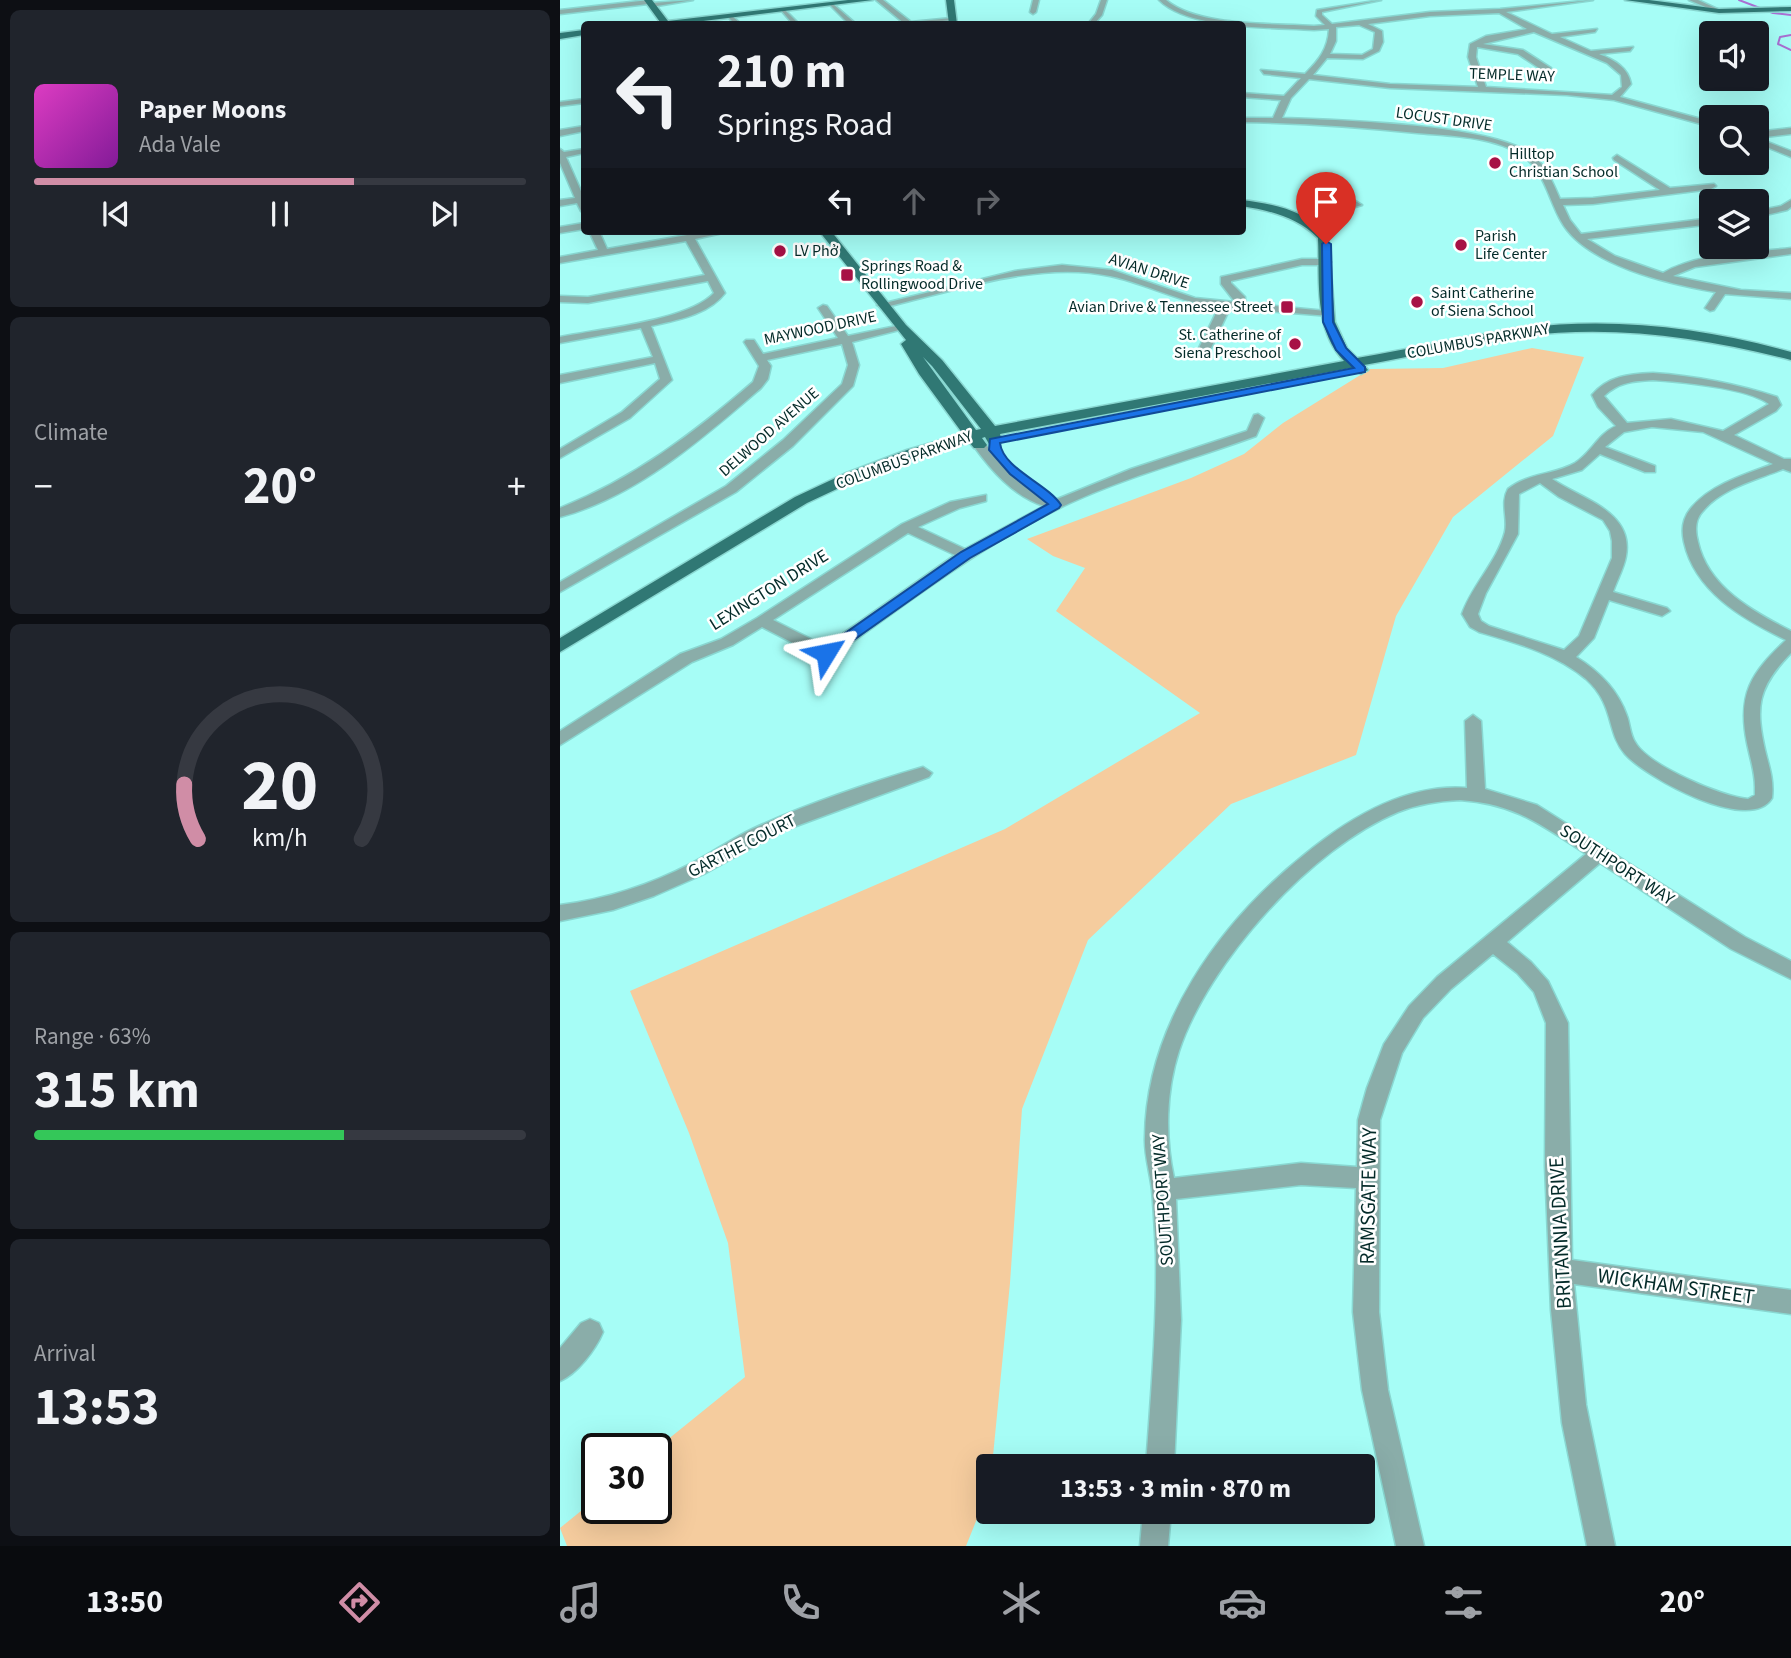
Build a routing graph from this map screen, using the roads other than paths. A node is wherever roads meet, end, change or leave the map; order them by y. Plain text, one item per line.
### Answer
1 (690, 0) edge
2 (869, 0) edge
3 (880, 0) edge
4 (950, 0) edge
5 (1036, 0) edge
6 (1104, 0) edge
7 (1162, 0) edge
8 (1378, 0) edge
9 (1590, 0) edge
10 (1629, 0) edge
11 (1692, 0) edge
12 (649, 2) edge
13 (831, 5) junction
14 (1546, 6) junction
15 (1790, 9) edge
16 (782, 10) junction
17 (1500, 11) junction
18 (1719, 11) junction
19 (560, 12) edge
20 (1033, 12) dead end
21 (1568, 12) dead end
22 (731, 16) junction
23 (1200, 18) junction
24 (663, 21) edge
25 (690, 21) edge
26 (735, 21) edge
27 (793, 21) edge
28 (850, 21) edge
29 (905, 21) edge
30 (953, 21) edge
31 (1094, 21) edge
32 (1191, 21) edge
33 (1227, 21) edge
34 (1246, 23) edge
35 (1361, 23) junction
36 (1332, 27) junction
37 (1536, 29) junction
38 (1595, 30) dead end
39 (581, 33) edge
40 (560, 36) edge
41 (1553, 36) junction
42 (1475, 44) junction
43 (1630, 49) dead end
44 (1594, 52) junction
45 (1325, 56) junction
46 (1548, 69) dead end
47 (1264, 72) dead end
48 (1307, 77) junction
49 (1453, 88) junction
50 (1483, 90) junction
51 (1246, 95) edge
52 (1285, 98) junction
53 (1454, 98) dead end
54 (1614, 98) junction
55 (581, 101) edge
56 (560, 104) edge
57 (581, 119) edge
58 (571, 120) dead end
59 (1246, 120) edge
60 (1277, 120) junction
61 (1699, 121) edge
62 (581, 130) edge
63 (1791, 131) edge
64 (560, 133) edge
65 (1769, 136) edge
66 (1769, 144) edge
67 (581, 152) edge
68 (560, 154) edge
69 (1791, 154) edge
70 (1617, 158) dead end
71 (581, 175) edge
72 (571, 177) junction
73 (560, 179) edge
74 (1711, 186) dead end
75 (1668, 191) junction
76 (581, 200) edge
77 (1557, 202) junction
78 (1791, 203) edge
79 (560, 204) edge
80 (581, 204) edge
81 (1246, 204) edge
82 (1343, 207) dead end
83 (1769, 211) edge
84 (1301, 219) junction
85 (1699, 223) edge
86 (581, 226) edge
87 (560, 230) edge
88 (596, 235) edge
89 (702, 235) edge
90 (830, 235) edge
91 (689, 237) junction
92 (1578, 237) junction
93 (1791, 251) edge
94 (604, 252) junction
95 (560, 260) edge
96 (1321, 261) junction
97 (1665, 276) junction
98 (711, 277) junction
99 (631, 278) dead end
100 (636, 291) junction
101 (1723, 291) junction
102 (1791, 296) edge
103 (560, 299) edge
104 (882, 305) junction
105 (1225, 306) junction
106 (1238, 307) junction
107 (1710, 308) dead end
108 (823, 309) dead end
109 (1326, 314) junction
110 (644, 323) junction
111 (901, 328) junction
112 (560, 340) edge
113 (845, 340) junction
114 (751, 342) dead end
115 (1205, 348) dead end
116 (1791, 356) edge
117 (761, 358) junction
118 (660, 359) junction
119 (1791, 364) edge
120 (1358, 366) junction
121 (560, 379) edge
122 (1258, 418) dead end
123 (1624, 427) junction
124 (1726, 434) junction
125 (984, 438) junction
126 (1599, 449) junction
127 (560, 454) edge
128 (1788, 464) edge
129 (1650, 469) dead end
130 (1543, 479) junction
131 (981, 498) dead end
132 (1055, 505) junction
133 (560, 513) edge
134 (907, 527) junction
135 (965, 555) junction
136 (561, 586) edge
137 (1605, 594) junction
138 (1662, 611) dead end
139 (762, 621) junction
140 (1791, 637) edge
141 (1791, 644) edge
142 (560, 646) edge
143 (1566, 657) junction
144 (1473, 721) dead end
145 (560, 739) edge
146 (923, 773) dead end
147 (1476, 792) junction
148 (1600, 853) junction
149 (560, 913) edge
150 (1493, 943) junction
151 (1791, 971) edge
152 (1366, 1178) junction
153 (1164, 1190) junction
154 (1561, 1270) junction
155 (1791, 1302) edge
156 (590, 1332) dead end
157 (560, 1368) edge
158 (1161, 1454) edge
159 (1156, 1524) edge
160 (1154, 1546) edge
161 (1410, 1546) edge
162 (1601, 1546) edge

1 - 12 street
2 - 13 main road
3 - 29 street
4 - 30 main road
5 - 20 street
6 - 31 street
7 - 23 street
8 - 36 street
9 - 14 street
10 - 18 main road
11 - 18 street
12 - 19 street
12 - 24 main road
13 - 16 main road
13 - 28 street
14 - 17 street
14 - 21 street
15 - 18 main road
16 - 22 main road
16 - 27 street
17 - 35 street
17 - 37 street
22 - 25 main road
22 - 26 street
23 - 32 street
23 - 33 street
34 - 36 street
35 - 36 street
35 - 45 street
36 - 45 street
37 - 41 street
37 - 42 street
38 - 41 street
39 - 40 main road
41 - 44 street
42 - 46 street
42 - 50 street
43 - 44 street
44 - 54 street
45 - 48 street
47 - 48 street, TEMPLE WAY
48 - 49 street, TEMPLE WAY
48 - 52 street
49 - 50 street, TEMPLE WAY
49 - 53 street
50 - 54 street, TEMPLE WAY
51 - 52 street
52 - 60 street
54 - 61 street, TEMPLE WAY
55 - 56 street
57 - 58 street
59 - 60 street, LOCUST DRIVE
60 - 77 street, LOCUST DRIVE
62 - 64 street
63 - 65 street
66 - 69 street
67 - 68 street
68 - 72 street
70 - 75 street
71 - 72 street
72 - 73 street
72 - 76 street
74 - 75 street
75 - 77 street
77 - 92 street, LOCUST DRIVE
78 - 83 street
79 - 80 street
81 - 84 main road
82 - 84 street
84 - 96 main road
85 - 92 street
86 - 87 street
88 - 94 street
89 - 91 street
90 - 104 main road
91 - 94 street
91 - 98 street
92 - 97 street, LOCUST DRIVE
93 - 97 street
94 - 95 street
96 - 106 street
96 - 109 main road
97 - 101 street, LOCUST DRIVE
98 - 100 street
98 - 110 street
99 - 100 street
100 - 103 street
101 - 102 street, LOCUST DRIVE
101 - 107 street
104 - 105 street, AVIAN DRIVE
104 - 111 main road
105 - 106 street, AVIAN DRIVE
105 - 115 street
106 - 109 street, AVIAN DRIVE
108 - 113 street, DELWOOD AVENUE
109 - 120 main road
110 - 112 street
110 - 118 street
111 - 113 street, MAYWOOD DRIVE
111 - 125 main road
113 - 117 street, MAYWOOD DRIVE
113 - 136 street, DELWOOD AVENUE
114 - 117 street
116 - 120 main road, COLUMBUS PARKWAY
117 - 133 street, MAYWOOD DRIVE
118 - 121 street
118 - 127 street
119 - 120 main road, COLUMBUS PARKWAY
120 - 125 main road, COLUMBUS PARKWAY
122 - 132 street
123 - 124 street
123 - 124 street
123 - 126 street
124 - 128 street
125 - 132 street
125 - 142 main road, COLUMBUS PARKWAY
126 - 129 street
126 - 130 street
128 - 140 street
130 - 137 street
130 - 143 street
131 - 134 street, LEXINGTON DRIVE
132 - 135 street
134 - 135 street
134 - 139 street, LEXINGTON DRIVE
135 - 139 street
137 - 138 street
137 - 143 street
139 - 145 street, LEXINGTON DRIVE
141 - 143 street
144 - 147 street
146 - 149 street, GARTHE COURT
147 - 148 street, SOUTHPORT WAY
147 - 153 street, SOUTHPORT WAY
148 - 150 street, RAMSGATE WAY
148 - 151 street, SOUTHPORT WAY
150 - 152 street, RAMSGATE WAY
150 - 154 street, BRITANNIA DRIVE
152 - 153 street
152 - 161 street, RAMSGATE WAY
153 - 158 street, SOUTHPORT WAY
154 - 155 street, WICKHAM STREET
154 - 162 street, BRITANNIA DRIVE
156 - 157 street
159 - 160 street

